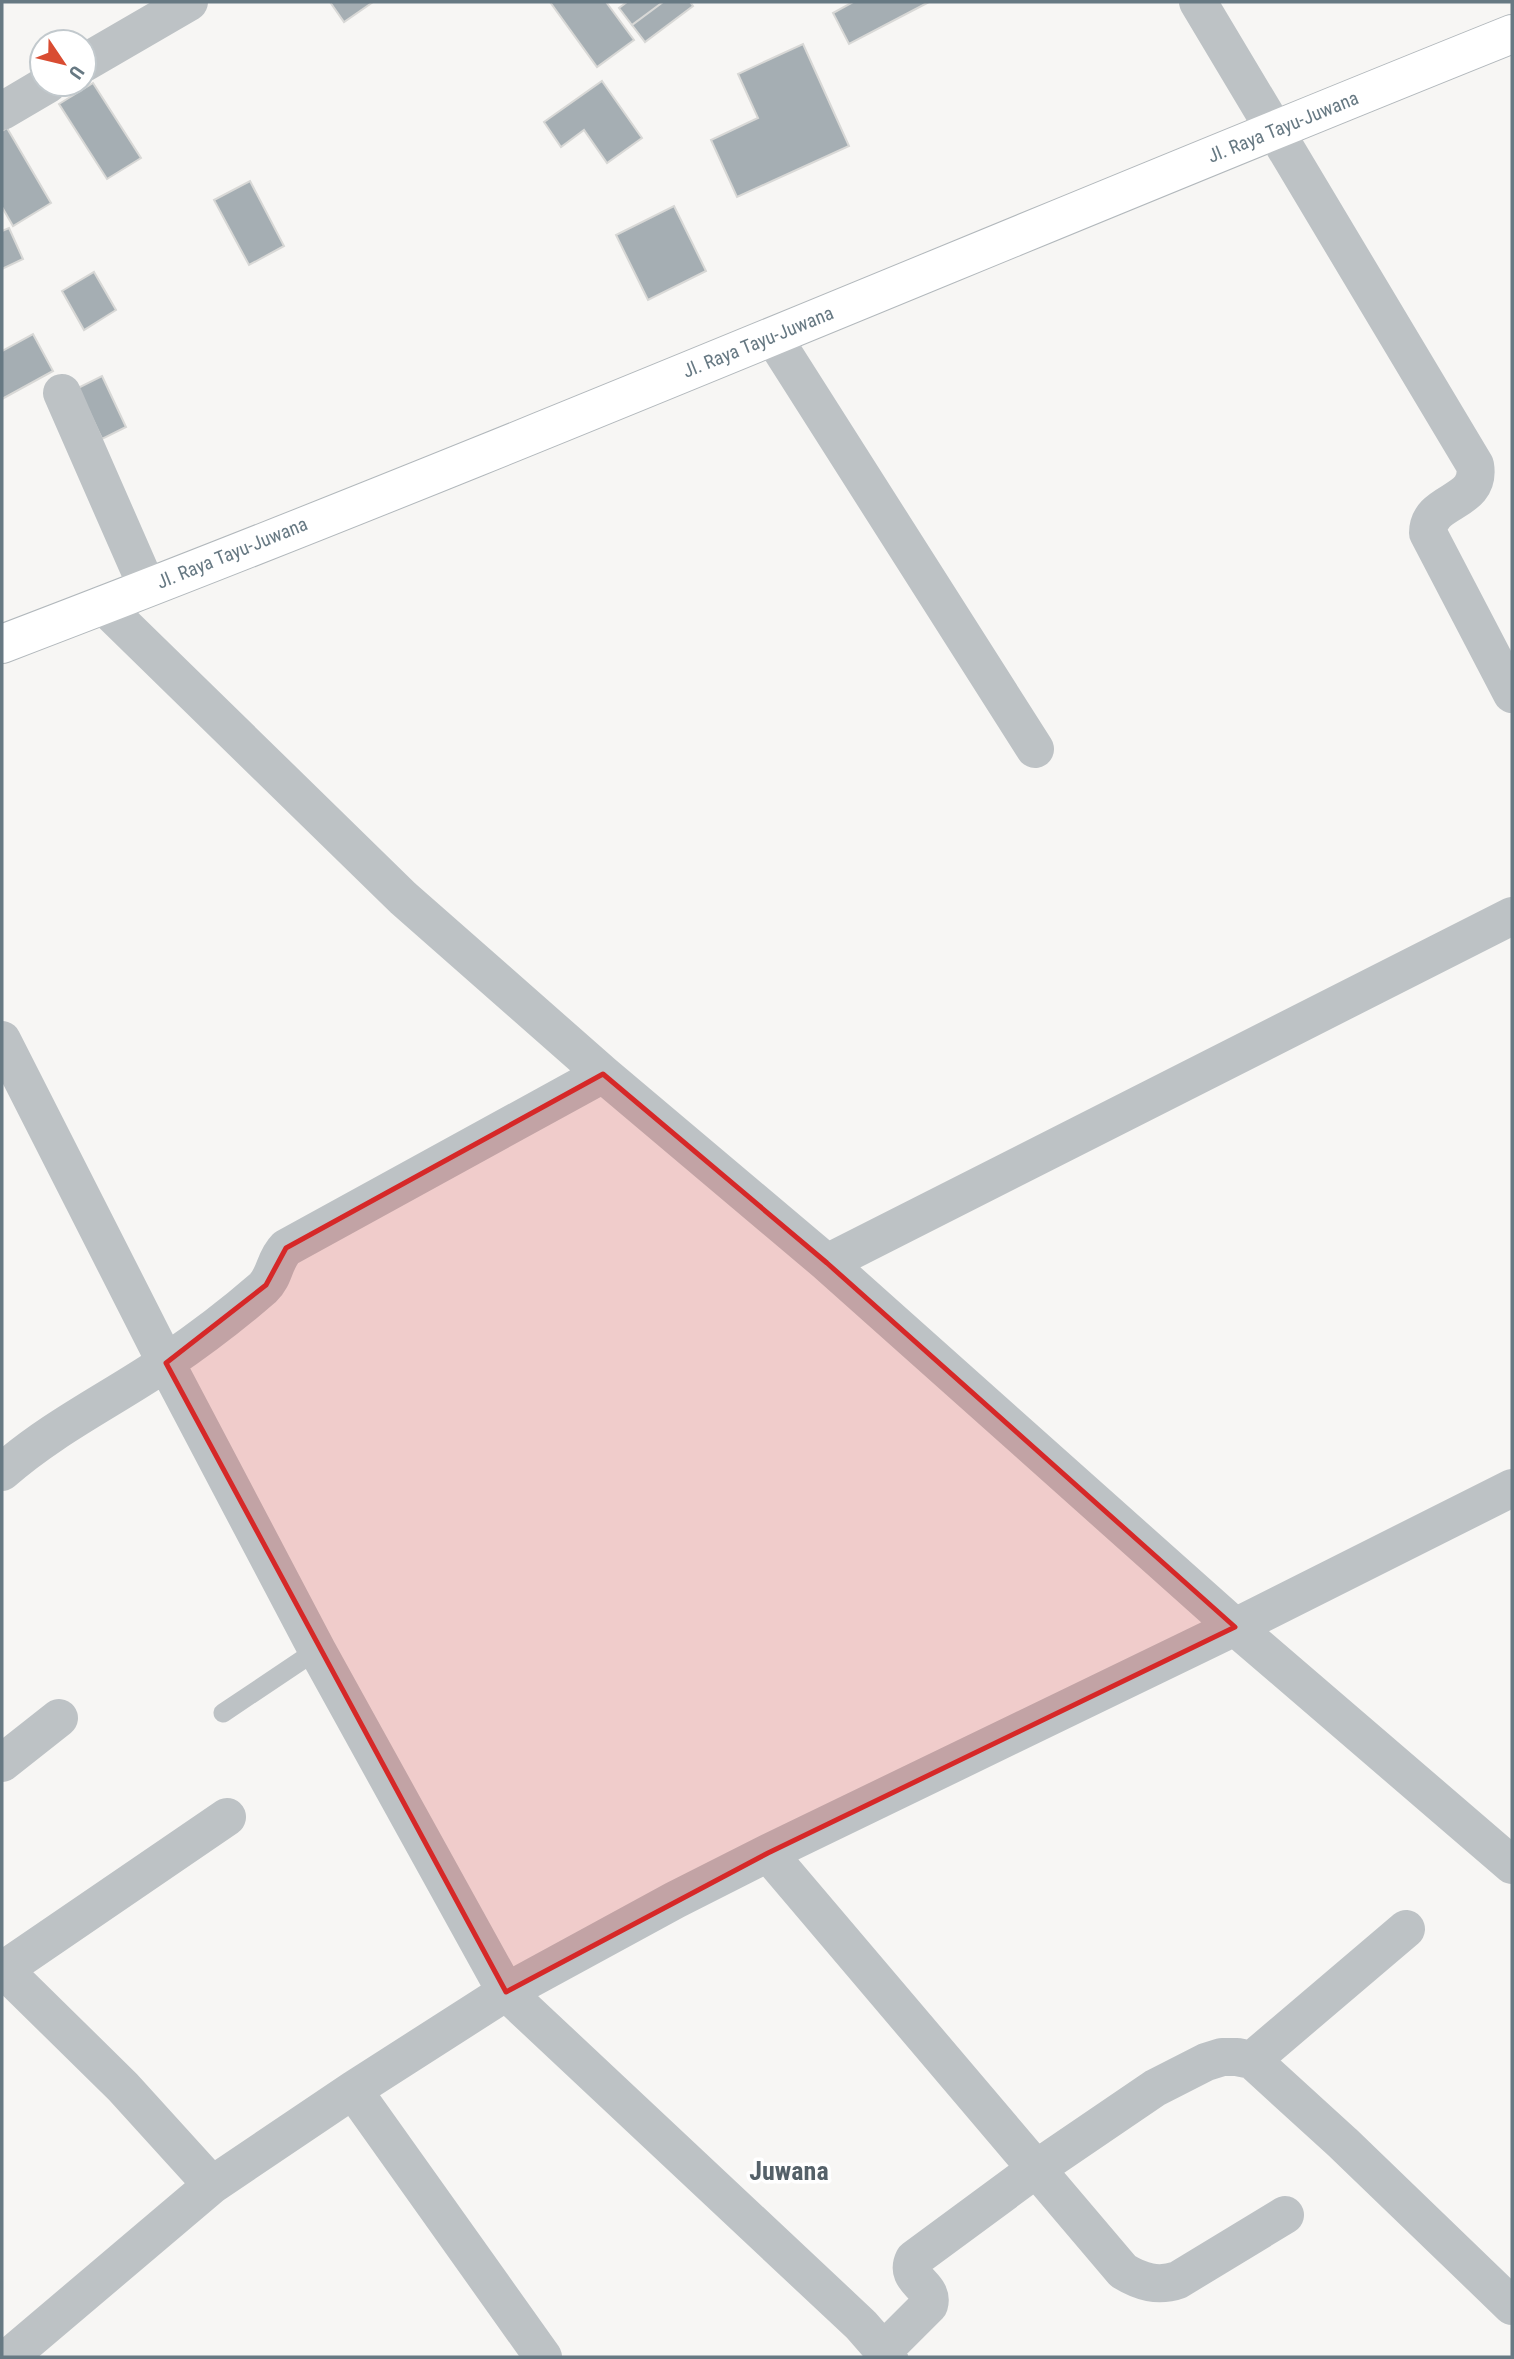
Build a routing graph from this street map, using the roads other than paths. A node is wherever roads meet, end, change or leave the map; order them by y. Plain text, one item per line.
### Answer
1 (188, 2) edge
2 (1198, 2) edge
3 (1512, 34) edge
4 (98, 55) edge
5 (28, 96) edge
6 (2, 111) edge
7 (1274, 130) junction
8 (773, 337) junction
9 (62, 393) dead end
10 (147, 587) junction
11 (103, 605) junction
12 (2, 644) edge
13 (1512, 694) edge
14 (1035, 749) dead end
15 (1512, 916) edge
16 (2, 1040) edge
17 (603, 1074) junction
18 (13, 1096) edge
19 (827, 1263) junction
20 (166, 1363) junction
21 (2, 1472) edge
22 (1512, 1488) edge
23 (1235, 1627) junction
24 (317, 1650) junction
25 (223, 1713) dead end
26 (58, 1718) dead end
27 (2, 1763) edge
28 (227, 1817) dead end
29 (768, 1853) junction
30 (1512, 1864) edge
31 (1406, 1929) dead end
32 (3, 1969) edge
33 (506, 1992) junction
34 (1252, 2060) junction
35 (353, 2090) junction
36 (1036, 2169) junction
37 (212, 2185) junction
38 (1285, 2214) dead end
39 (1512, 2306) edge
40 (886, 2354) edge
41 (9, 2357) edge
42 (542, 2357) edge

1 - 4 street
2 - 7 street
3 - 7 main road, Jl. Raya Tayu-Juwana
5 - 6 street
7 - 8 main road, Jl. Raya Tayu-Juwana
7 - 13 street
8 - 10 main road, Jl. Raya Tayu-Juwana
8 - 14 street
9 - 10 street
10 - 11 main road, Jl. Raya Tayu-Juwana
11 - 12 main road, Jl. Raya Tayu-Juwana
11 - 17 street
15 - 19 street
16 - 18 street
17 - 19 street
17 - 20 street
18 - 20 street
19 - 23 street
20 - 21 street
20 - 24 street
22 - 23 street
23 - 29 street
23 - 30 street
24 - 25 lane
24 - 33 street
26 - 27 street
28 - 32 street
29 - 33 street
29 - 36 street
31 - 34 street
32 - 37 street
33 - 35 street
33 - 40 street
34 - 36 street
34 - 39 street
35 - 37 street
35 - 42 street
36 - 38 street
36 - 40 street
37 - 41 street

